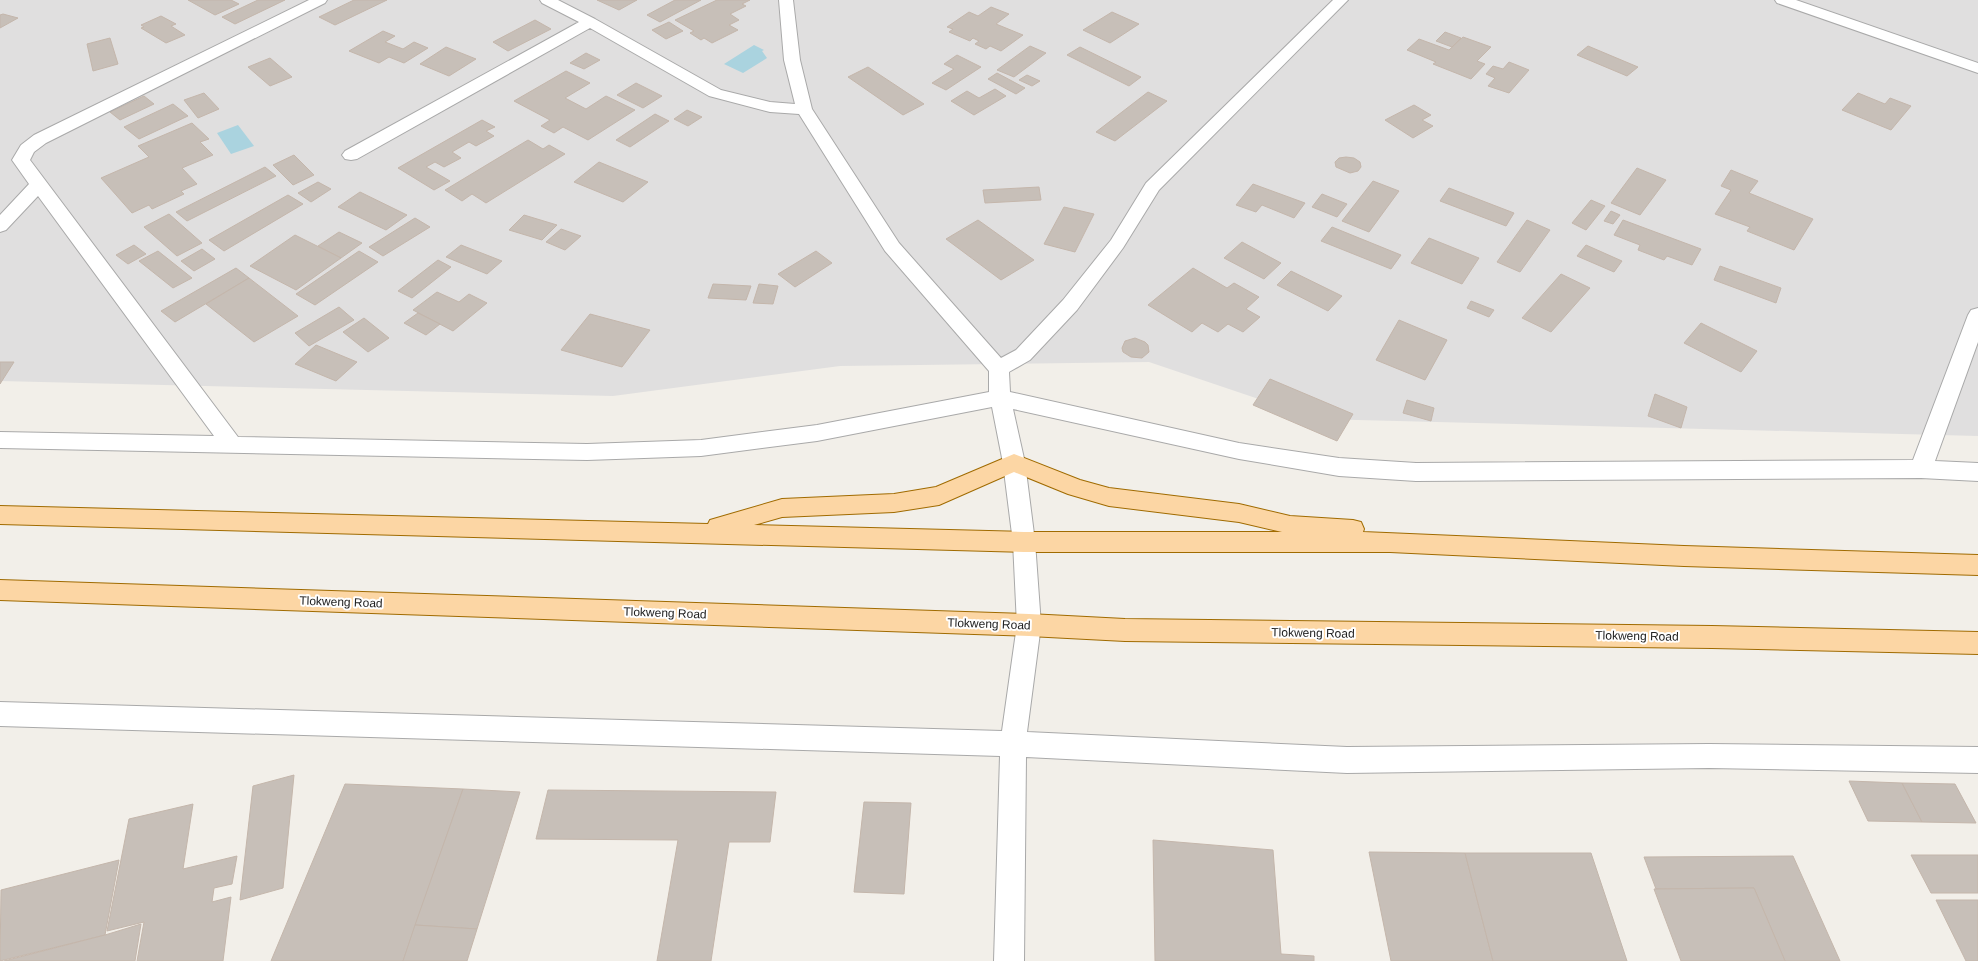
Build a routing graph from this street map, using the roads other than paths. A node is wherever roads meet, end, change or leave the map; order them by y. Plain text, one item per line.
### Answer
1 (320, 0) edge
2 (547, 0) edge
3 (786, 0) edge
4 (1341, 0) edge
5 (1782, 0) edge
6 (590, 22) junction
7 (1978, 68) edge
8 (804, 109) junction
9 (351, 155) dead end
10 (39, 184) junction
11 (0, 226) edge
12 (1978, 315) edge
13 (999, 369) junction
14 (1000, 398) junction
15 (0, 440) edge
16 (233, 446) junction
17 (1014, 463) junction
18 (1921, 469) junction
19 (1978, 472) edge
20 (0, 516) edge
21 (694, 533) junction
22 (1024, 542) junction
23 (1390, 542) junction
24 (1978, 565) edge
25 (0, 590) edge
26 (1028, 625) junction
27 (1978, 643) edge
28 (0, 714) edge
29 (1012, 744) junction
30 (1978, 760) edge
31 (1009, 961) edge

1 - 10 street
2 - 6 street
3 - 8 street
4 - 13 street
5 - 7 street
6 - 8 street
6 - 9 street
8 - 13 street
10 - 11 street
10 - 16 street
12 - 18 street
13 - 14 street
14 - 16 street
14 - 17 street
14 - 18 street
15 - 16 street
17 - 21 main road
17 - 22 street
17 - 23 main road
18 - 19 street
20 - 21 main road
21 - 22 main road
22 - 23 main road
22 - 26 street
23 - 24 main road
25 - 26 main road, Tlokweng Road
26 - 27 main road, Tlokweng Road
26 - 29 street
28 - 29 street
29 - 30 street
29 - 31 street

